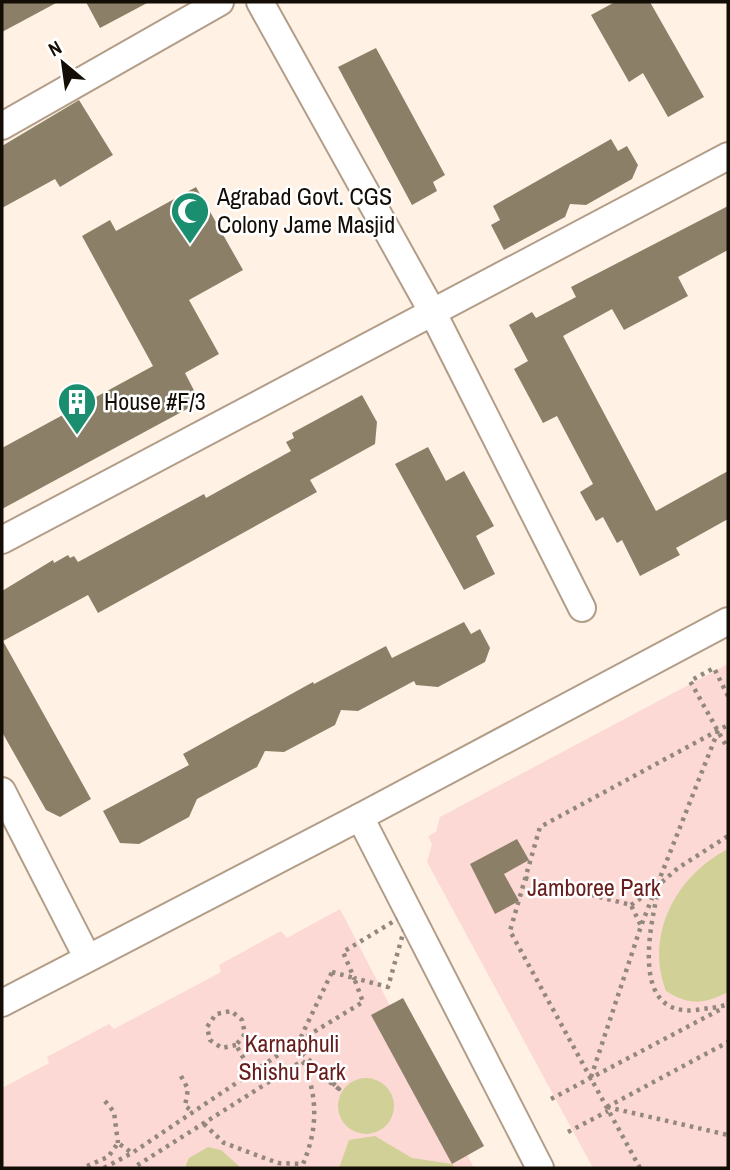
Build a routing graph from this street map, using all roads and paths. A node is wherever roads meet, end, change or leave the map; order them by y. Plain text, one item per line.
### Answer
1 (220, 2) edge
2 (260, 2) edge
3 (2, 126) edge
4 (728, 156) edge
5 (433, 313) junction
6 (2, 540) edge
7 (582, 608) dead end
8 (728, 621) edge
9 (728, 695) edge
10 (728, 725) edge
11 (718, 731) junction
12 (728, 749) edge
13 (2, 791) edge
14 (360, 817) junction
15 (728, 836) edge
16 (525, 878) junction
17 (659, 885) junction
18 (631, 905) junction
19 (409, 912) junction
20 (640, 926) junction
21 (87, 957) junction
22 (354, 978) junction
23 (2, 1003) edge
24 (728, 1004) edge
25 (299, 1041) junction
26 (728, 1042) edge
27 (236, 1045) junction
28 (302, 1060) junction
29 (252, 1073) junction
30 (181, 1076) dead end
31 (591, 1078) junction
32 (551, 1099) dead end
33 (104, 1101) dead end
34 (607, 1109) junction
35 (194, 1112) junction
36 (204, 1124) junction
37 (568, 1132) dead end
38 (728, 1135) edge
39 (118, 1143) junction
40 (132, 1153) junction
41 (87, 1166) dead end
42 (304, 1166) edge
43 (104, 1168) edge
44 (134, 1168) edge
45 (540, 1168) edge
46 (640, 1168) edge

1 - 3 street
2 - 5 street
4 - 5 street
5 - 6 street
5 - 7 street
8 - 14 street
9 - 11 path
10 - 11 path
11 - 12 path
11 - 16 path
11 - 17 path
13 - 21 street
14 - 19 street
14 - 21 street
15 - 17 path
16 - 18 path
16 - 31 path
17 - 18 path
17 - 20 path
17 - 24 path
18 - 20 path
19 - 22 path
19 - 22 path
19 - 45 street
20 - 31 path
21 - 23 street
22 - 25 path
22 - 25 path
24 - 31 path
25 - 28 path
25 - 29 path
26 - 34 path
27 - 27 path
27 - 29 path
28 - 36 path
28 - 42 path
29 - 35 path
30 - 35 path
31 - 32 path
31 - 34 path
33 - 39 path
34 - 37 path
34 - 38 path
34 - 46 path
35 - 40 path
36 - 42 path
36 - 44 path
39 - 40 path
39 - 41 path
40 - 43 path

